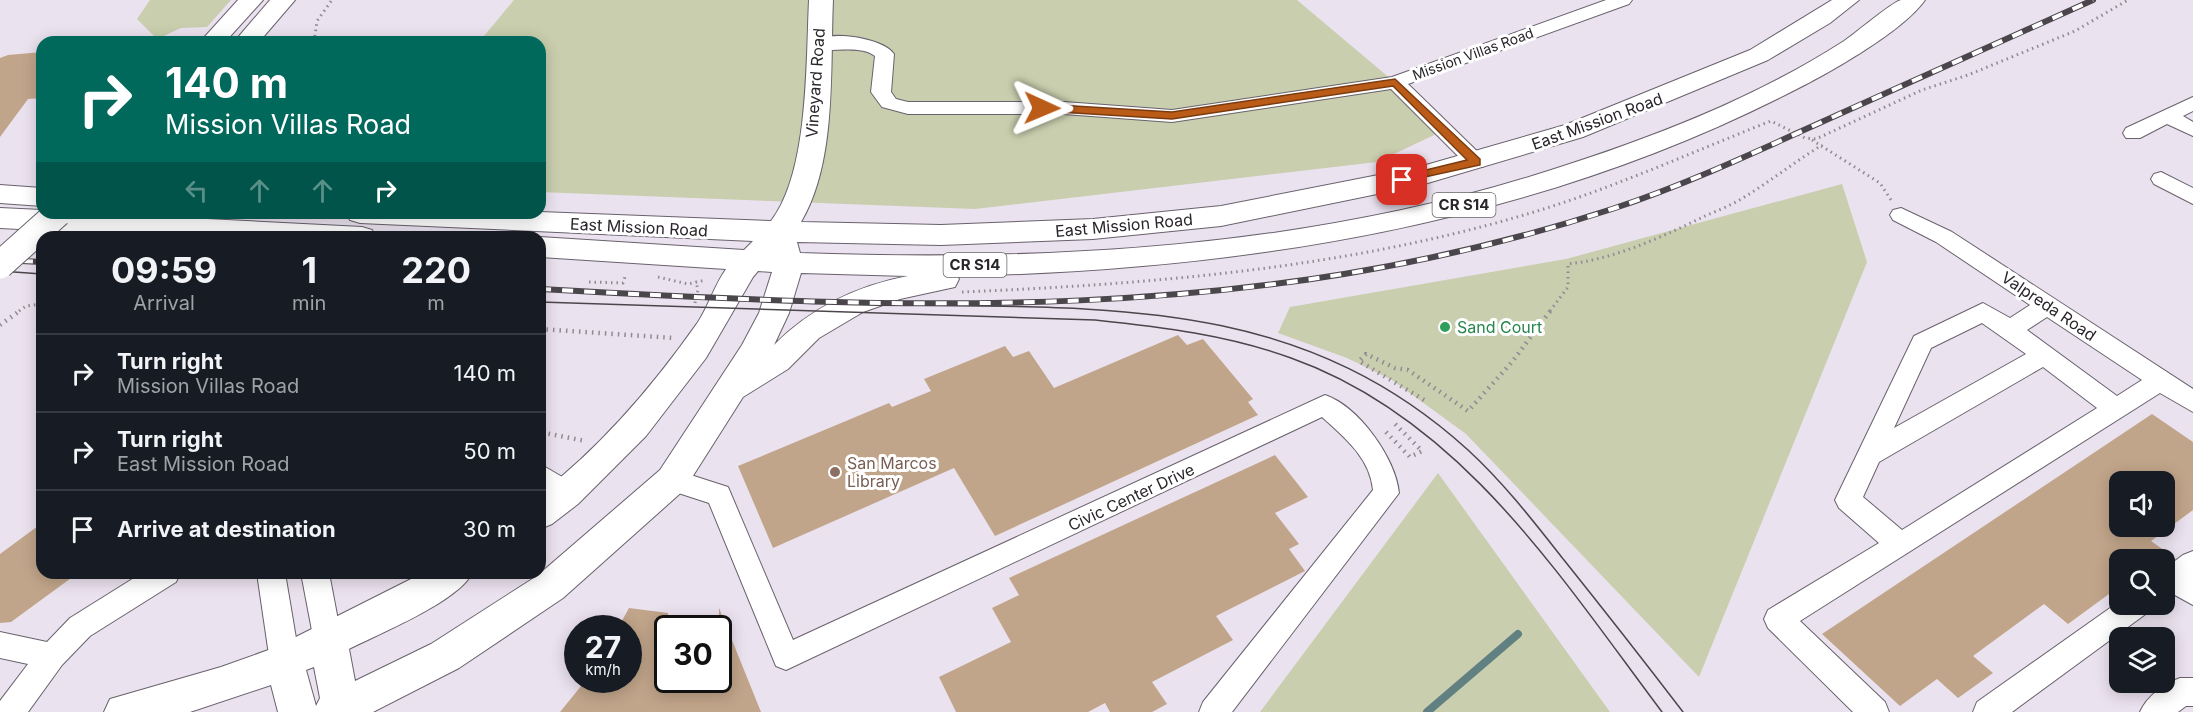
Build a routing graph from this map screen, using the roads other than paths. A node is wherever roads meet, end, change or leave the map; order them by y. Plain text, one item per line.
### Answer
1 (250, 0) edge
2 (283, 0) edge
3 (821, 0) edge
4 (1623, 0) edge
5 (1847, 0) edge
6 (1913, 0) edge
7 (217, 36) edge
8 (251, 36) edge
9 (819, 45) junction
10 (1395, 82) junction
11 (2193, 103) edge
12 (2169, 117) junction
13 (2193, 130) edge
14 (2133, 133) dead end
15 (1476, 162) junction
16 (2161, 178) dead end
17 (0, 195) edge
18 (2193, 197) edge
19 (36, 206) edge
20 (36, 210) edge
21 (36, 213) edge
22 (1901, 215) road end
23 (0, 218) edge
24 (36, 218) edge
25 (165, 219) edge
26 (493, 219) edge
27 (296, 231) edge
28 (781, 232) junction
29 (0, 238) edge
30 (546, 247) edge
31 (1162, 257) junction
32 (751, 259) junction
33 (788, 261) junction
34 (0, 265) edge
35 (2048, 304) junction
36 (2010, 330) junction
37 (2044, 355) junction
38 (2160, 381) junction
39 (729, 392) junction
40 (2193, 402) edge
41 (2117, 409) junction
42 (1869, 455) junction
43 (672, 480) junction
44 (554, 484) edge
45 (546, 501) edge
46 (1900, 545) junction
47 (156, 579) edge
48 (272, 579) edge
49 (316, 579) edge
50 (444, 579) edge
51 (2122, 615) edge
52 (328, 641) junction
53 (0, 645) edge
54 (52, 656) junction
55 (285, 662) junction
56 (2193, 692) edge
57 (339, 711) edge
58 (10, 712) edge
59 (124, 712) edge
60 (297, 712) edge
61 (1214, 712) edge
62 (1874, 712) edge
63 (1988, 712) edge
64 (2155, 712) edge

1 - 7 main road
2 - 8 main road
3 - 9 main road, Vineyard Road
4 - 10 street, Mission Villas Road
5 - 15 main road, East Mission Road / CR S14
6 - 31 main road, East Mission Road / CR S14
9 - 10 street
9 - 28 main road, Vineyard Road
10 - 15 street, Mission Villas Road
11 - 12 street
12 - 13 street
12 - 14 street
15 - 28 main road, East Mission Road / CR S14
16 - 18 street
17 - 19 main road
20 - 23 main road
21 - 29 main road
22 - 35 street, Valpreda Road
24 - 34 main road, bridge
25 - 27 main road
26 - 28 main road, East Mission Road / CR S14
28 - 32 main road, Vineyard Road
28 - 33 main road
30 - 32 main road, East Mission Road / CR S14
31 - 33 main road, East Mission Road / CR S14
31 - 39 main road
32 - 33 main road, East Mission Road / CR S14
32 - 44 main road, Vineyard Road
33 - 39 main road
35 - 36 street
35 - 38 street, Valpreda Road
36 - 37 street
36 - 42 street
37 - 41 street
37 - 42 street
38 - 40 street, Valpreda Road
38 - 41 street
39 - 43 main road
41 - 46 street
42 - 46 street
43 - 57 main road
43 - 61 street, Civic Center Drive
44 - 45 main road, Vineyard Road
46 - 62 street
47 - 54 street
48 - 55 street
49 - 52 street
50 - 52 main road
51 - 63 street
52 - 55 main road
52 - 57 main road
53 - 54 street
54 - 58 street
55 - 59 main road
55 - 60 main road
56 - 64 street

